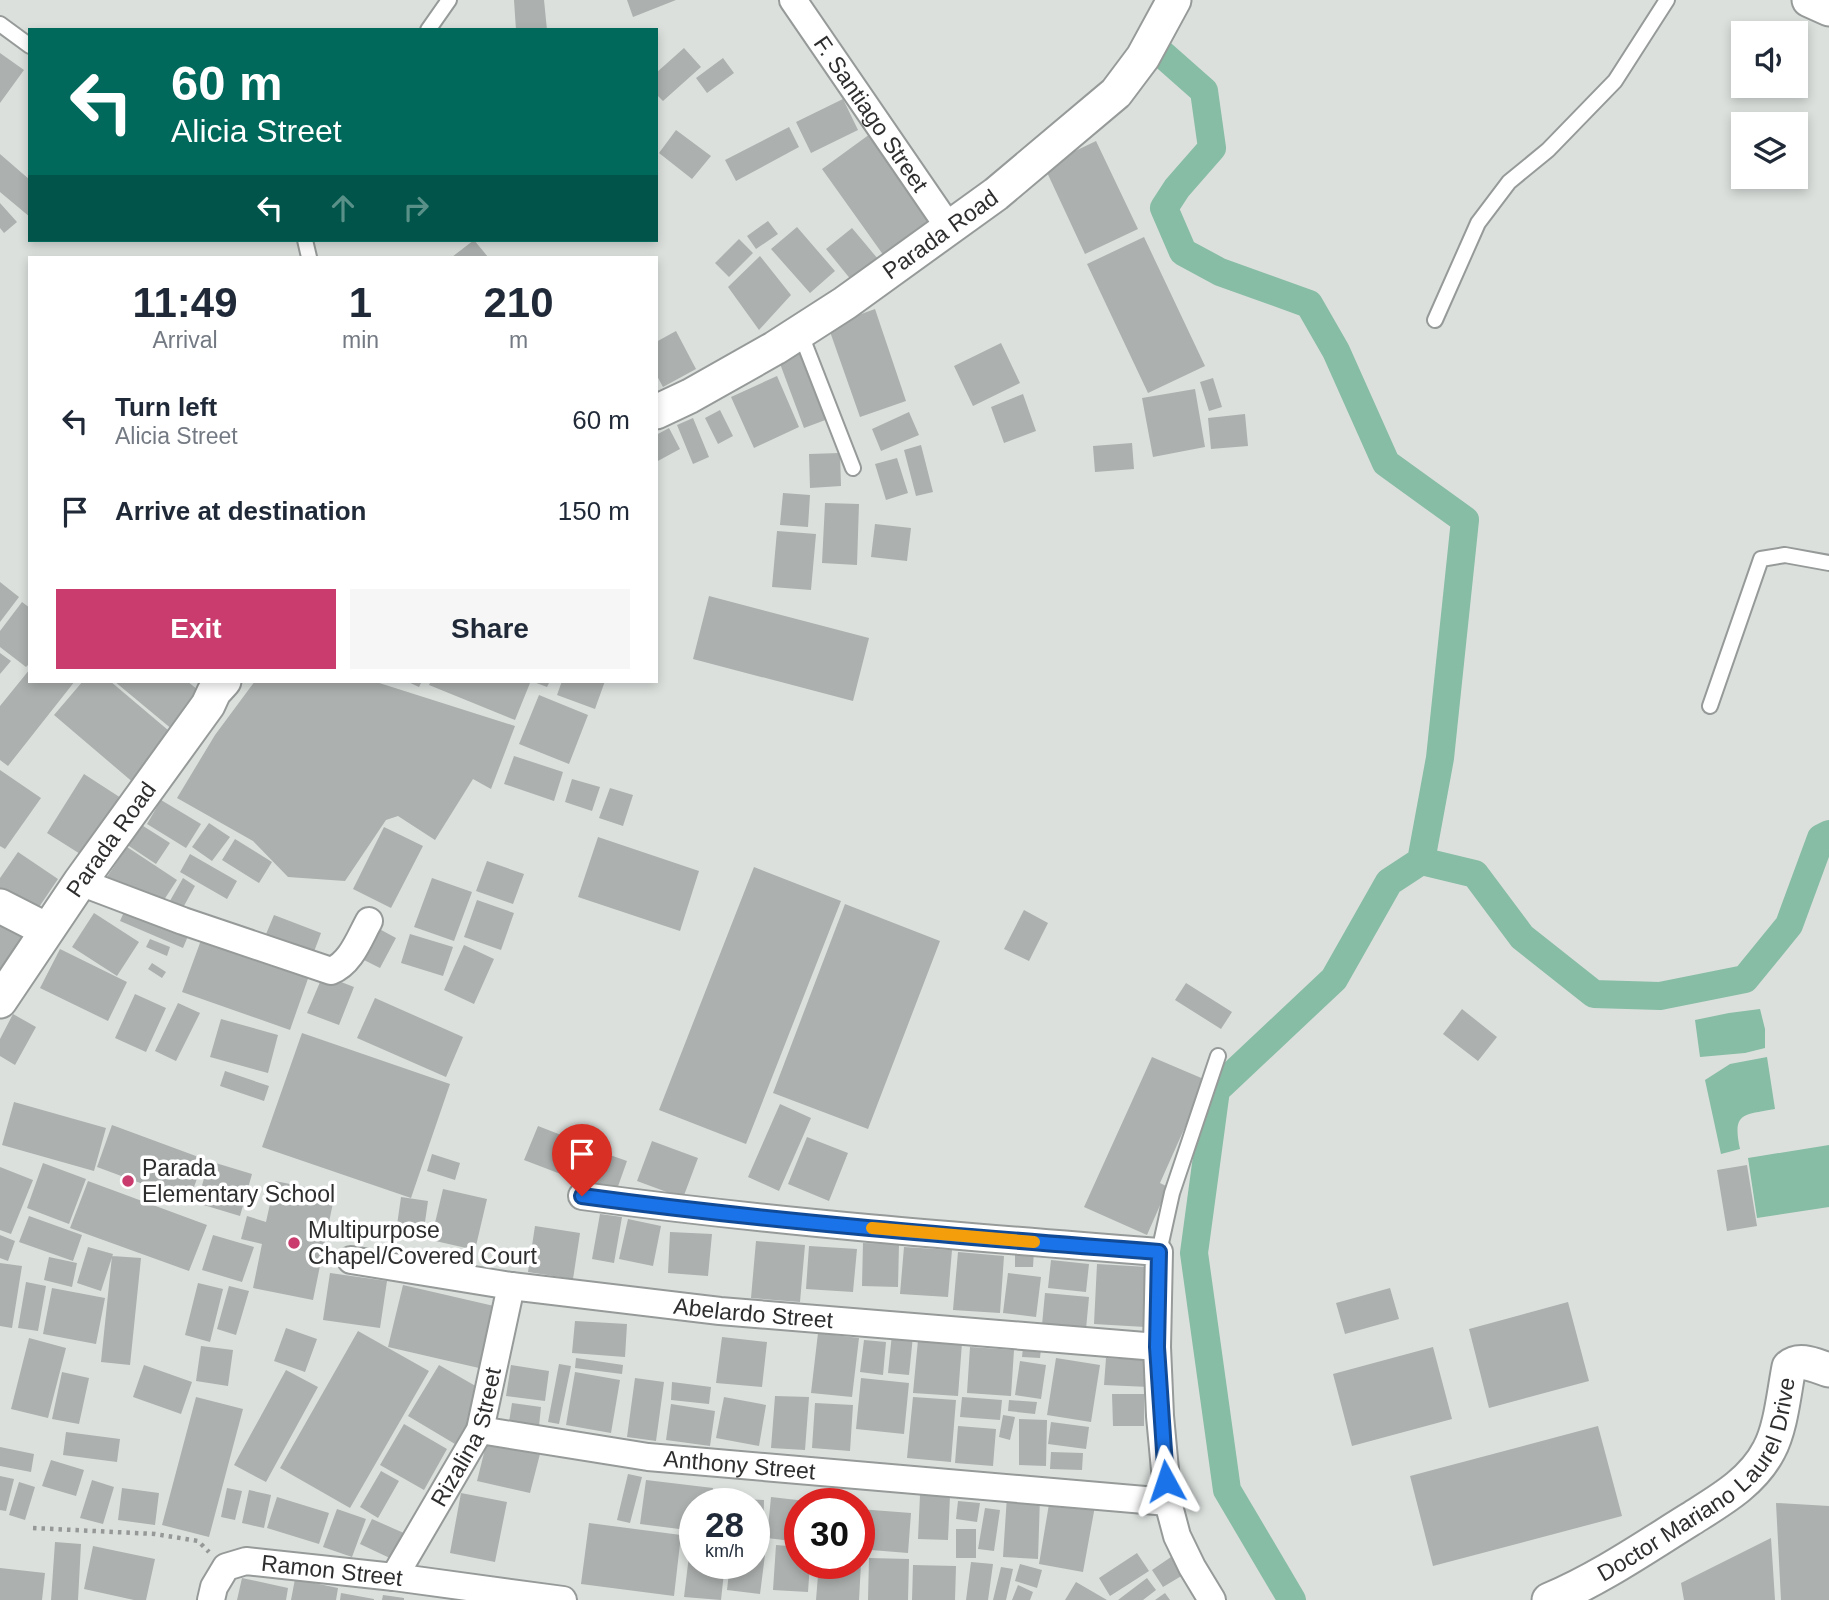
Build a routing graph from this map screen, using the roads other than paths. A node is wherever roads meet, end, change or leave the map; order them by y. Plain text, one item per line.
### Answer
1 (449, 0) edge
2 (793, 0) edge
3 (1174, 0) edge
4 (1667, 0) edge
5 (1809, 0) edge
6 (1829, 9) edge
7 (0, 24) edge
8 (429, 28) edge
9 (28, 45) edge
10 (950, 229) junction
11 (1435, 320) dead end
12 (799, 331) junction
13 (658, 411) edge
14 (853, 468) dead end
15 (1829, 563) edge
16 (213, 684) edge
17 (1710, 706) dead end
18 (80, 882) junction
19 (0, 906) edge
20 (369, 921) dead end
21 (47, 930) junction
22 (0, 1001) edge
23 (1218, 1056) dead end
24 (582, 1196) dead end
25 (1159, 1252) junction
26 (351, 1260) dead end
27 (512, 1286) junction
28 (1157, 1347) junction
29 (1829, 1370) edge
30 (480, 1430) junction
31 (1168, 1502) junction
32 (394, 1577) junction
33 (211, 1600) edge
34 (563, 1600) edge
35 (1212, 1600) edge
36 (1549, 1600) edge

1 - 8 lane
2 - 10 street, F. Santiago Street
3 - 10 street, Parada Road
4 - 11 lane
5 - 6 street
7 - 9 lane
10 - 12 street, Parada Road
12 - 13 street, Parada Road
12 - 14 lane
15 - 17 lane
16 - 18 street, Parada Road
18 - 20 street
18 - 21 street, Parada Road
19 - 21 street
21 - 22 street, Parada Road
23 - 25 lane
24 - 25 street
25 - 28 street
26 - 27 street, Abelardo Street
27 - 28 street, Abelardo Street
27 - 30 street, Rizalina Street
28 - 31 street
29 - 36 street, Doctor Mariano Laurel Drive
30 - 31 street, Anthony Street
30 - 32 street, Rizalina Street
31 - 35 street
32 - 33 street, Ramon Street
32 - 34 street, Ramon Street

